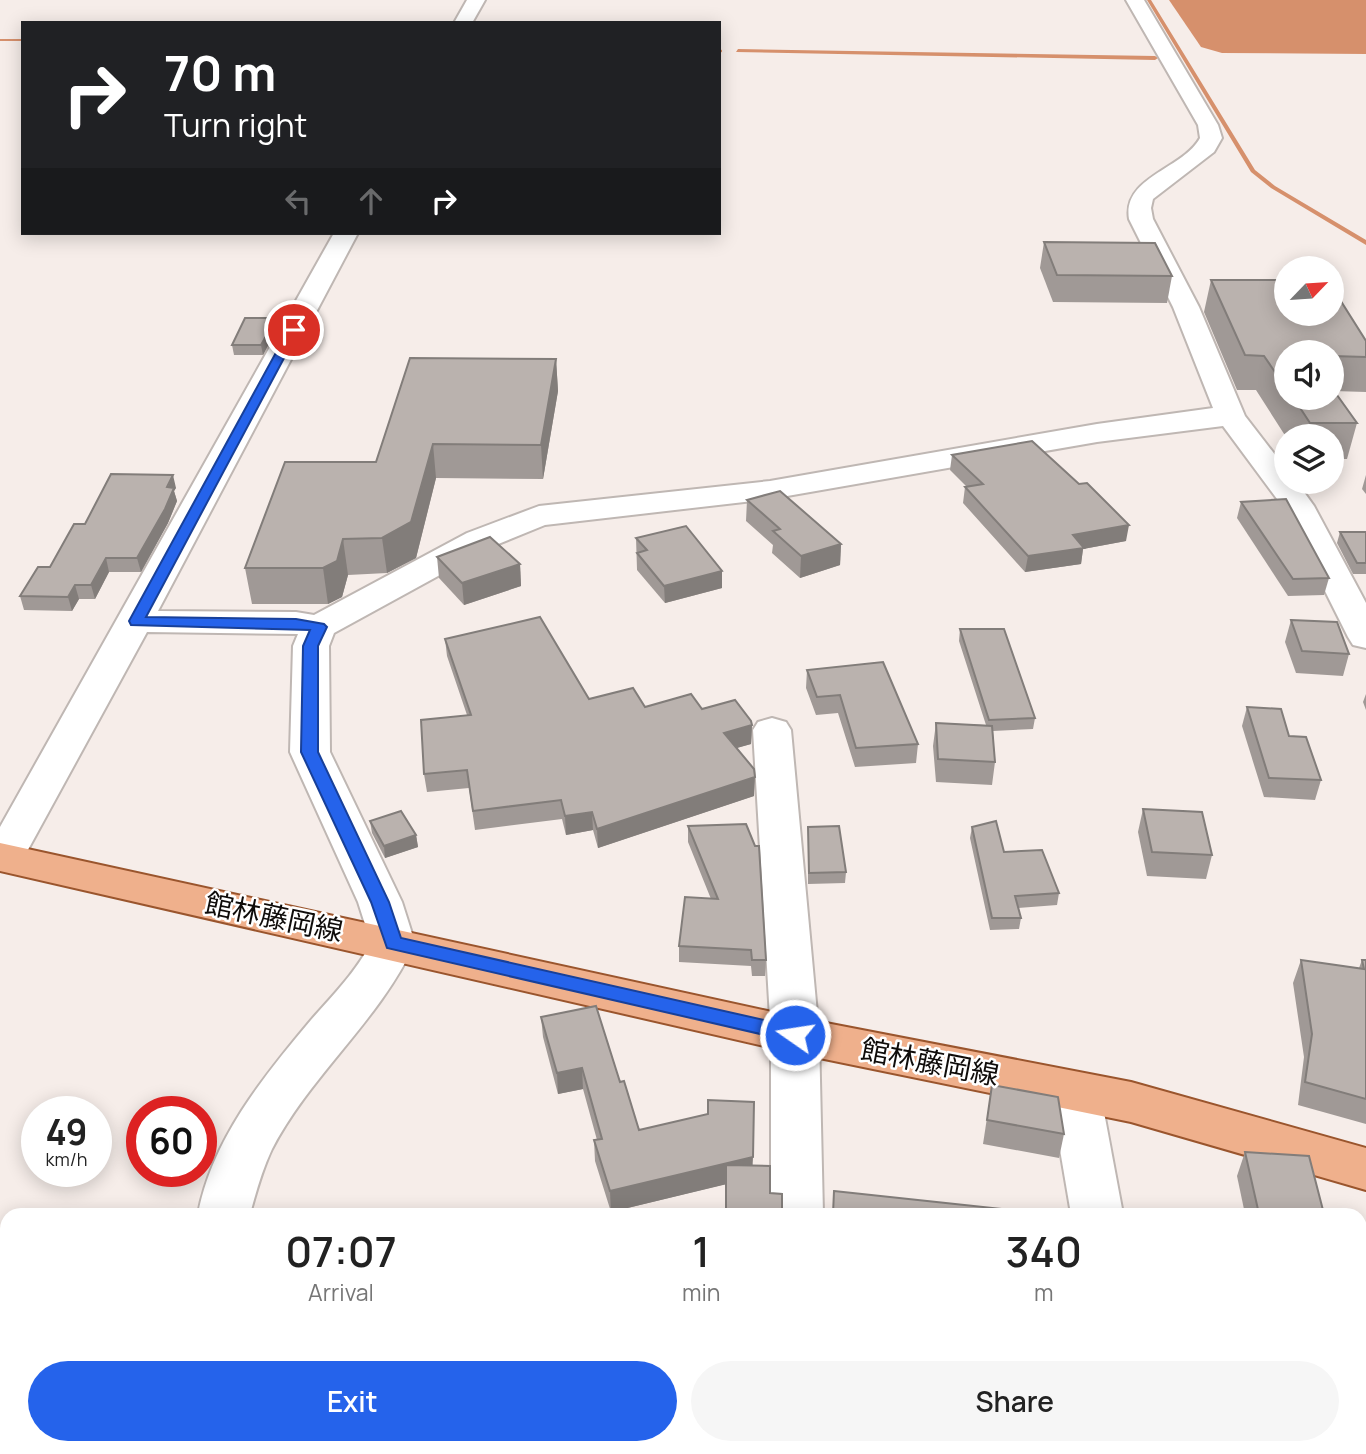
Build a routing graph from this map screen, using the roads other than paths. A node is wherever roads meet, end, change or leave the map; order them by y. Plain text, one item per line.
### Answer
1 (476, 0) edge
2 (1135, 0) edge
3 (464, 21) edge
4 (345, 235) edge
5 (1231, 417) junction
6 (136, 621) junction
7 (319, 627) junction
8 (1366, 637) edge
9 (772, 730) dead end
10 (2, 857) edge
11 (393, 943) junction
12 (795, 1035) junction
13 (1075, 1091) junction
14 (1366, 1169) edge
15 (226, 1208) edge
16 (797, 1208) edge
17 (1096, 1208) edge

1 - 3 street
2 - 5 street
4 - 6 street
5 - 7 street
5 - 8 street
6 - 7 street
6 - 10 street
7 - 11 street
9 - 12 street
10 - 11 main road, 館林藤岡線
11 - 12 main road, 館林藤岡線
11 - 15 street
12 - 13 main road, 館林藤岡線
12 - 16 street
13 - 14 main road, 館林藤岡線
13 - 17 street

